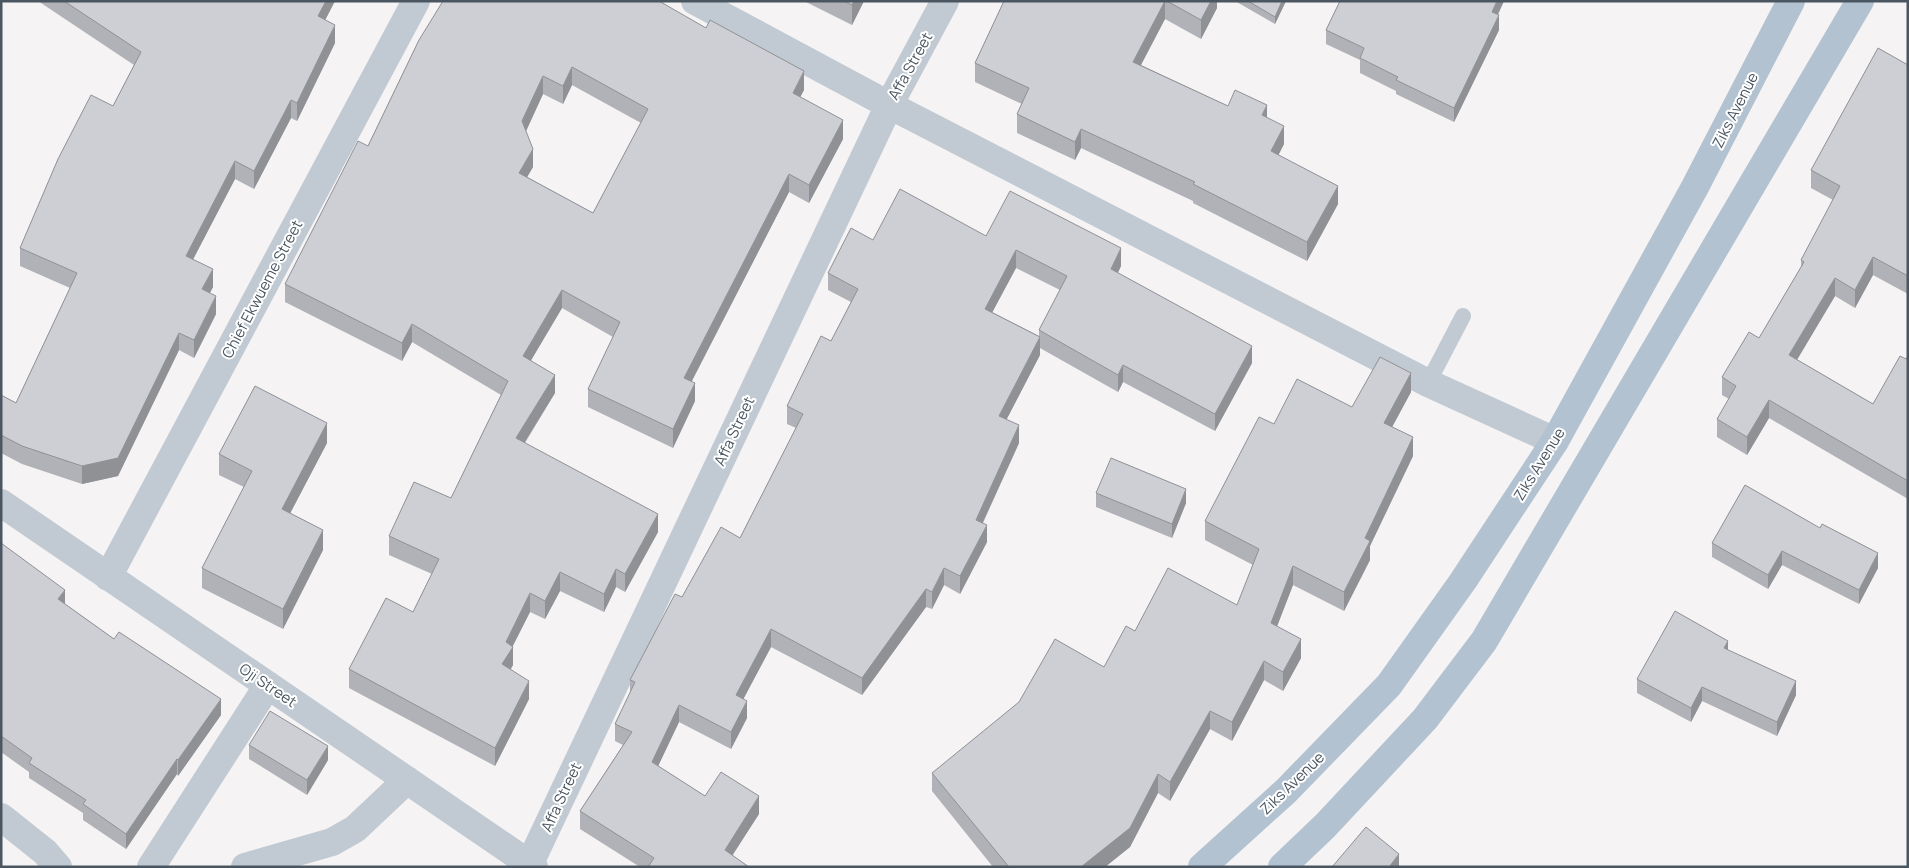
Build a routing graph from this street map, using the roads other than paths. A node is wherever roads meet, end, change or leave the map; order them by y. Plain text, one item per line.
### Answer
1 (416, 1) edge
2 (695, 1) edge
3 (945, 1) edge
4 (1791, 1) edge
5 (1860, 1) edge
6 (889, 105) junction
7 (1463, 316) dead end
8 (1428, 383) junction
9 (1555, 441) junction
10 (1, 503) edge
11 (108, 577) junction
12 (268, 685) junction
13 (407, 780) junction
14 (1, 818) edge
15 (532, 865) edge
16 (58, 867) edge
17 (152, 867) edge
18 (245, 867) edge
19 (1202, 867) edge
20 (1282, 867) edge

1 - 11 street, Chief Ekwueme Street
2 - 6 street
3 - 6 street, Affa Street
4 - 9 main road, Ziks Avenue
5 - 20 main road
6 - 8 street
6 - 15 street, Affa Street
7 - 8 lane
8 - 9 street
9 - 19 main road, Ziks Avenue
10 - 11 street, Oji Street
11 - 12 street, Oji Street
12 - 13 street, Oji Street
12 - 17 street
13 - 15 street, Oji Street
13 - 18 street
14 - 16 street

